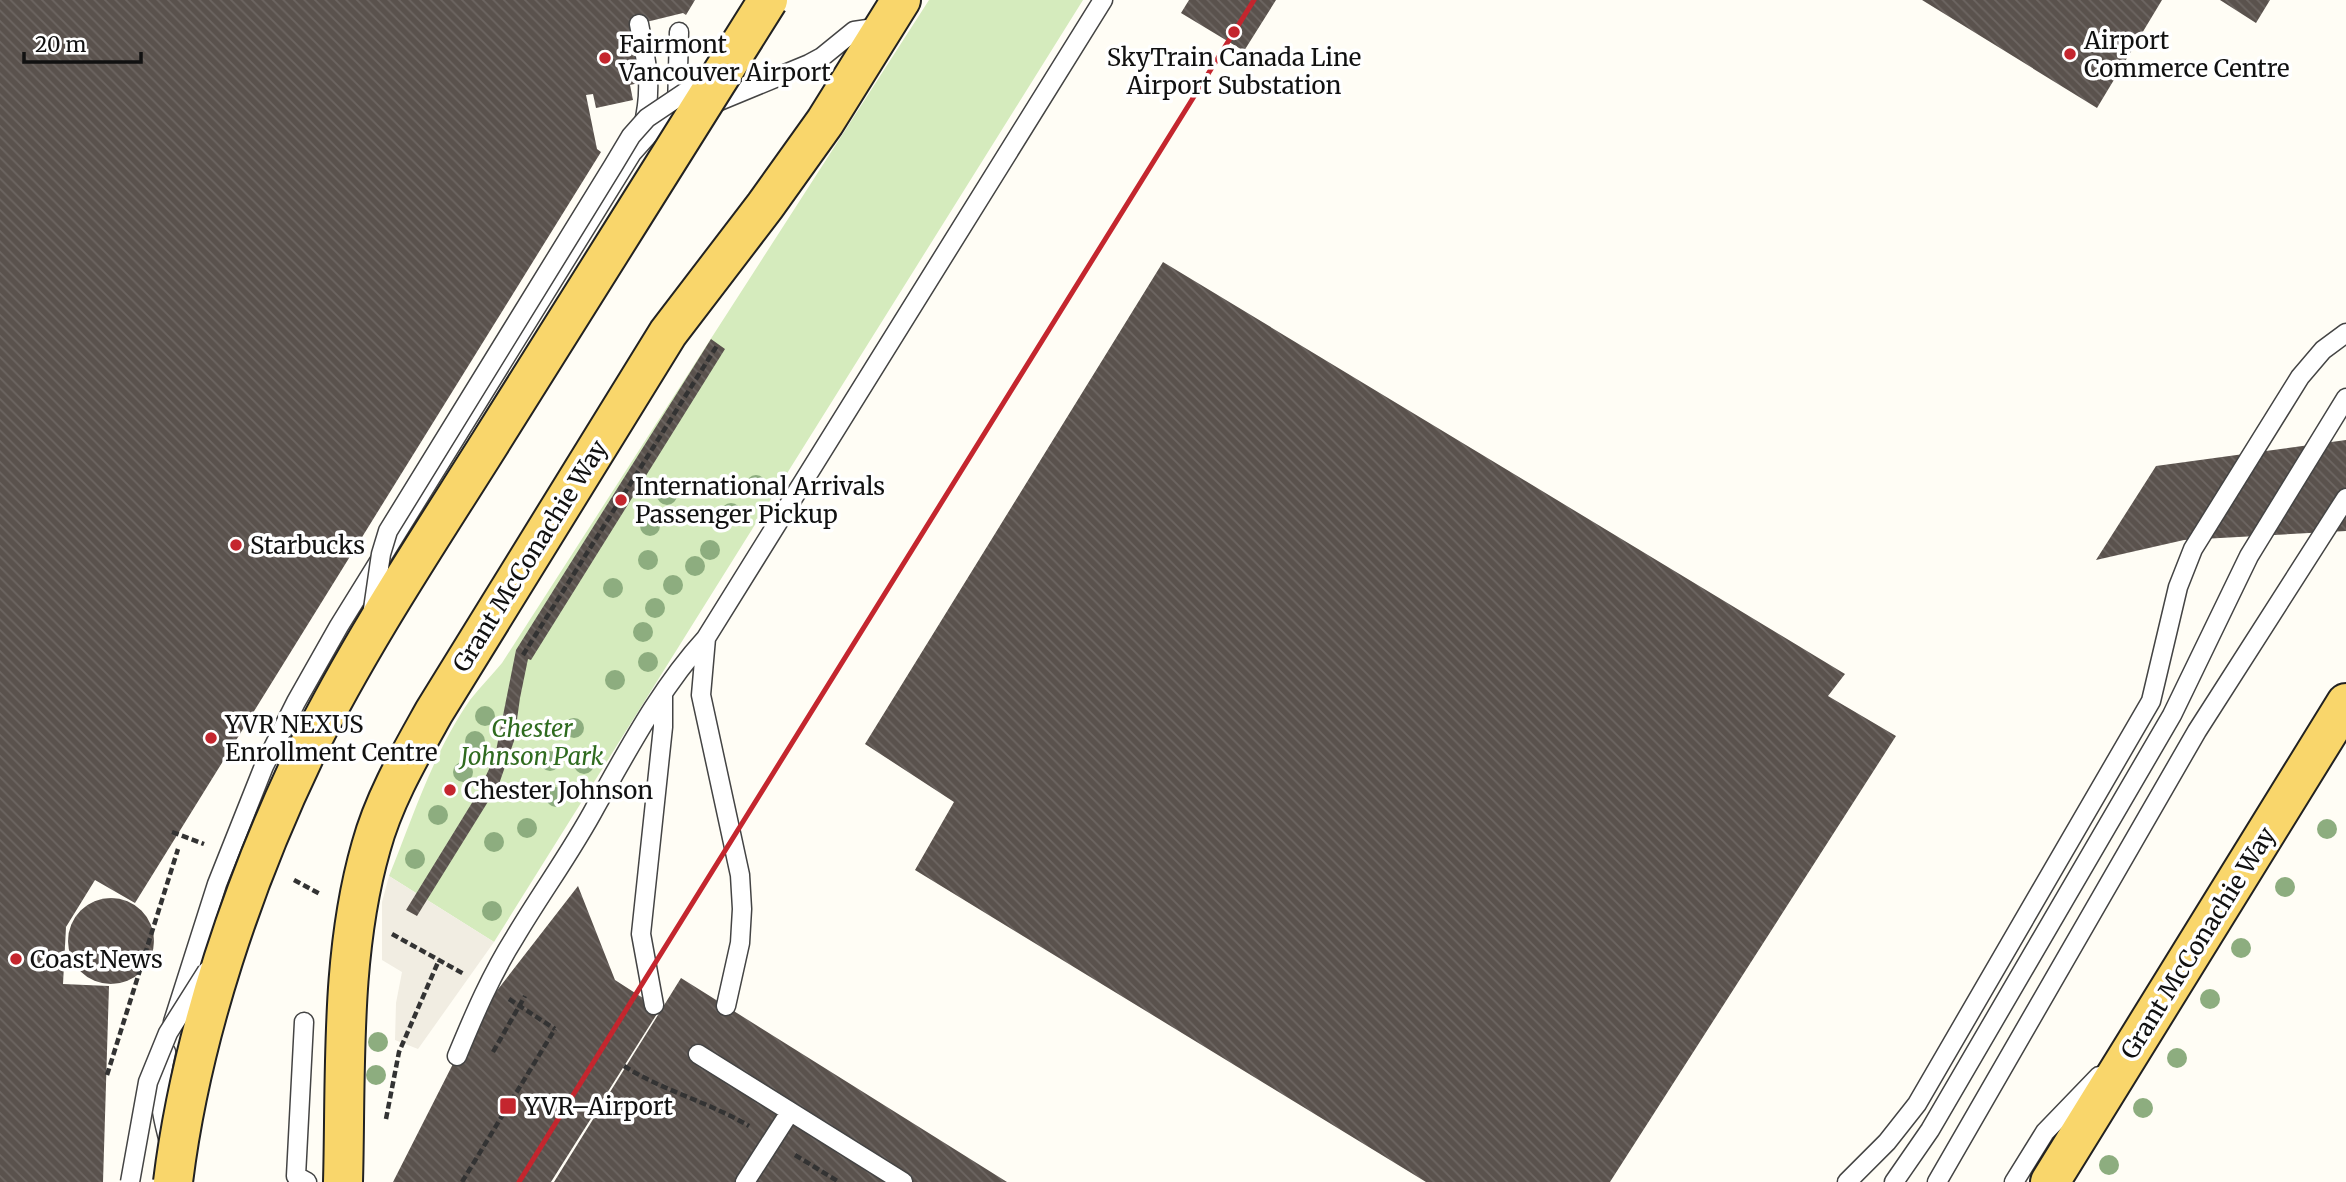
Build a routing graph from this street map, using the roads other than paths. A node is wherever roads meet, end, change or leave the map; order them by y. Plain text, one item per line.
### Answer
1 (1103, 0) edge
2 (764, 3) edge
3 (892, 13) edge
4 (639, 24) dead end
5 (679, 32) dead end
6 (732, 58) junction
7 (676, 145) junction
8 (632, 153) junction
9 (2346, 332) edge
10 (2346, 398) edge
11 (2346, 498) edge
12 (706, 638) junction
13 (361, 651) junction
14 (663, 694) junction
15 (2346, 703) edge
16 (266, 880) junction
17 (654, 1005) dead end
18 (726, 1006) dead end
19 (304, 1021) dead end
20 (2147, 1027) junction
21 (698, 1054) dead end
22 (457, 1056) dead end
23 (790, 1112) junction
24 (130, 1182) edge
25 (173, 1182) edge
26 (189, 1182) edge
27 (307, 1182) edge
28 (343, 1182) edge
29 (745, 1182) edge
30 (903, 1182) edge
31 (1847, 1182) edge
32 (1894, 1182) edge
33 (1937, 1182) edge
34 (2014, 1182) edge
35 (2050, 1182) edge

1 - 12 lane
2 - 6 main road, bridge
3 - 8 lane
3 - 28 main road, Grant McConachie Way
4 - 8 lane
5 - 7 lane
6 - 7 main road, bridge
6 - 13 lane, bridge
7 - 13 main road, bridge
8 - 26 lane
9 - 31 lane
10 - 32 lane
11 - 33 lane
12 - 14 lane
12 - 18 lane
13 - 16 main road, bridge
14 - 17 lane
14 - 22 lane
15 - 20 main road, Grant McConachie Way
16 - 24 lane, bridge
16 - 25 main road, bridge
19 - 27 lane
20 - 34 lane
20 - 35 main road, Grant McConachie Way
21 - 23 lane
23 - 29 lane
23 - 30 lane

